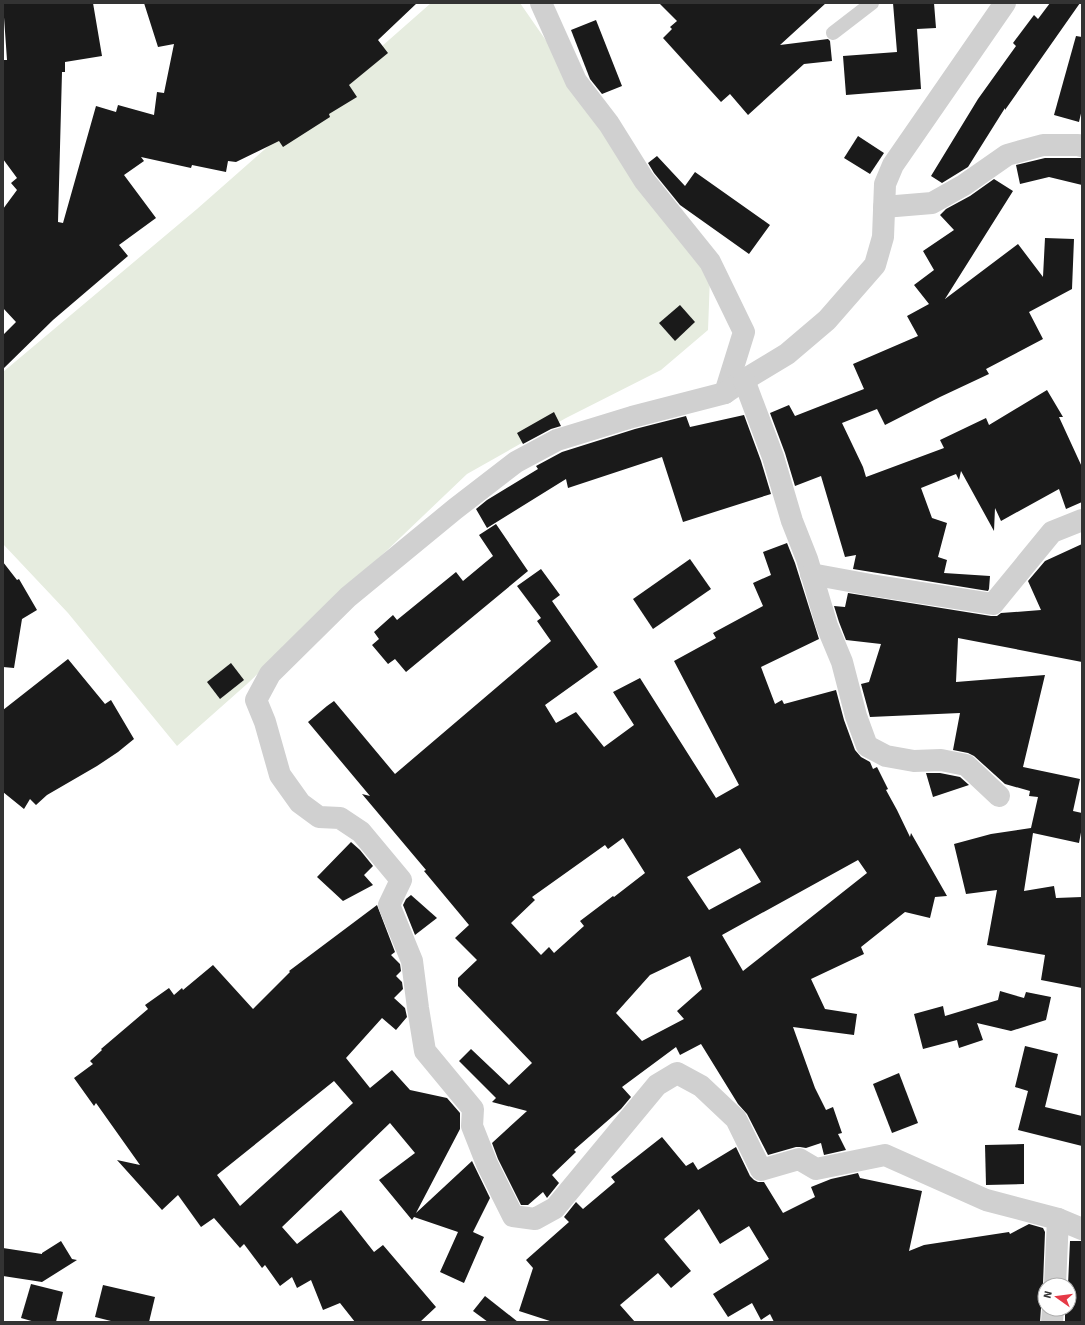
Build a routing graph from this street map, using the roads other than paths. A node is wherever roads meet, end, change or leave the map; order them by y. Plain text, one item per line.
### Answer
1 (541, 3) edge
2 (872, 3) edge
3 (1005, 3) edge
4 (833, 33) dead end
5 (1082, 146) edge
6 (884, 207) junction
7 (744, 380) junction
8 (725, 393) junction
9 (1082, 520) edge
10 (811, 574) junction
11 (999, 796) dead end
12 (1058, 1219) junction
13 (1082, 1229) edge
14 (1055, 1277) edge

1 - 8 street
2 - 4 lane
3 - 6 street
5 - 6 street
6 - 7 street
7 - 8 street
7 - 10 street
8 - 12 street
9 - 10 street
10 - 11 street
12 - 13 street
12 - 14 street

